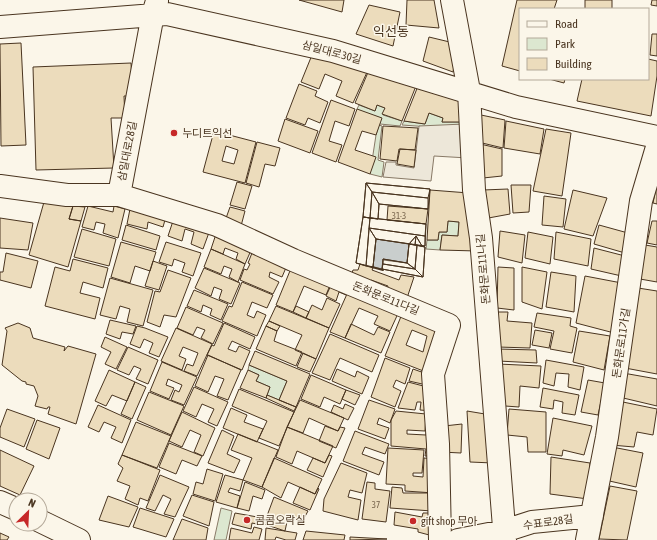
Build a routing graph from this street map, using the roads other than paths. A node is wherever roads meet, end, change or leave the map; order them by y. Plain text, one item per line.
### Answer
1 (452, 0) edge
2 (155, 7) edge
3 (0, 27) edge
4 (469, 92) junction
5 (657, 137) edge
6 (657, 147) edge
7 (0, 186) edge
8 (118, 195) junction
9 (592, 516) junction
10 (48, 525) edge
11 (505, 535) edge
12 (79, 540) edge
13 (440, 540) edge
14 (458, 540) edge
15 (587, 540) edge

1 - 4 street, 돈화문로11나길
2 - 3 street, 삼일대로30길
2 - 4 street, 삼일대로30길
2 - 8 street, 삼일대로28길
4 - 5 street, 삼일대로30길
4 - 11 street, 돈화문로11나길
6 - 9 street, 돈화문로11가길
7 - 8 street, 삼일대로28길
8 - 13 street, 돈화문로11다길
9 - 11 street, 수표로28길
9 - 15 street, 돈화문로11가길
10 - 12 street
11 - 14 street, 수표로28길

